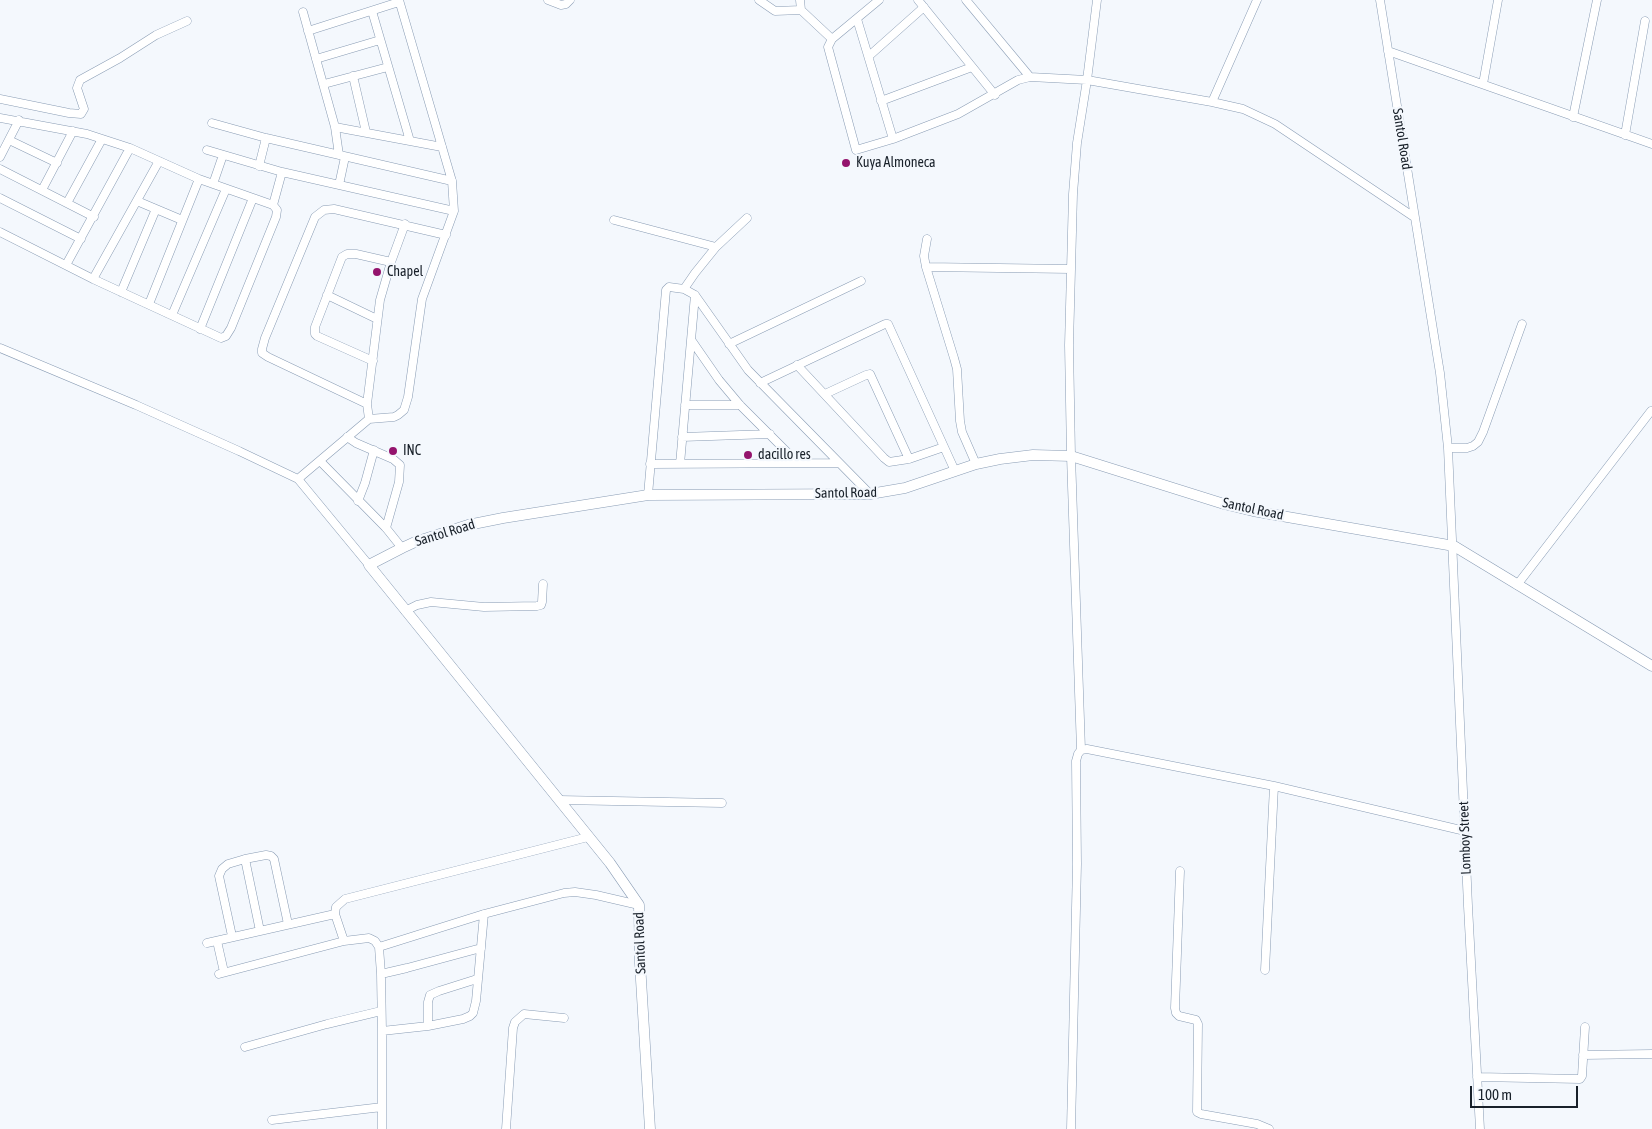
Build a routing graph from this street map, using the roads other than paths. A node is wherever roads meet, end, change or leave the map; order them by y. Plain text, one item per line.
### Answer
1 (548, 0) edge
2 (570, 0) edge
3 (759, 0) edge
4 (800, 0) edge
5 (879, 0) edge
6 (918, 0) edge
7 (966, 0) edge
8 (1096, 0) edge
9 (1257, 0) edge
10 (1380, 0) edge
11 (1498, 0) edge
12 (1597, 0) edge
13 (399, 1) edge
14 (924, 7) junction
15 (801, 10) junction
16 (372, 11) junction
17 (303, 12) dead end
18 (858, 19) junction
19 (187, 21) dead end
20 (1645, 22) dead end
21 (308, 31) junction
22 (832, 39) junction
23 (380, 40) junction
24 (1388, 51) junction
25 (869, 56) junction
26 (316, 59) junction
27 (388, 67) junction
28 (972, 67) junction
29 (353, 76) junction
30 (1030, 77) junction
31 (1087, 80) junction
32 (324, 84) junction
33 (1483, 84) junction
34 (994, 95) junction
35 (0, 99) edge
36 (881, 101) junction
37 (1212, 102) junction
38 (1573, 117) junction
39 (0, 118) edge
40 (20, 120) junction
41 (212, 123) dead end
42 (335, 127) junction
43 (73, 132) junction
44 (366, 132) junction
45 (1625, 135) junction
46 (266, 138) junction
47 (102, 139) junction
48 (893, 139) junction
49 (10, 140) junction
50 (410, 141) junction
51 (1652, 144) edge
52 (442, 147) junction
53 (130, 148) junction
54 (208, 150) dead end
55 (223, 155) junction
56 (342, 156) junction
57 (0, 157) edge
58 (159, 161) junction
59 (57, 163) junction
60 (259, 166) junction
61 (0, 169) edge
62 (282, 172) junction
63 (199, 179) junction
64 (452, 181) junction
65 (213, 184) junction
66 (339, 185) junction
67 (226, 189) junction
68 (42, 190) junction
69 (0, 198) edge
70 (253, 198) junction
71 (137, 201) junction
72 (67, 203) junction
73 (273, 204) junction
74 (156, 209) junction
75 (454, 211) junction
76 (94, 217) junction
77 (747, 218) dead end
78 (1414, 218) junction
79 (182, 220) junction
80 (614, 220) dead end
81 (405, 224) junction
82 (0, 232) edge
83 (446, 235) junction
84 (81, 239) junction
85 (927, 239) dead end
86 (716, 247) junction
87 (391, 262) junction
88 (66, 265) junction
89 (926, 267) junction
90 (1071, 269) junction
91 (93, 279) junction
92 (861, 281) dead end
93 (684, 289) junction
94 (121, 292) junction
95 (327, 295) junction
96 (695, 295) junction
97 (149, 304) junction
98 (172, 316) junction
99 (377, 319) junction
100 (1522, 324) dead end
101 (200, 329) junction
102 (692, 341) junction
103 (729, 344) junction
104 (0, 348) edge
105 (373, 361) junction
106 (797, 365) junction
107 (760, 383) junction
108 (825, 394) junction
109 (367, 404) junction
110 (740, 404) junction
111 (685, 406) junction
112 (1651, 411) edge
113 (369, 419) junction
114 (770, 434) junction
115 (347, 437) junction
116 (682, 437) junction
117 (944, 447) junction
118 (1448, 448) junction
119 (374, 450) junction
120 (1071, 456) junction
121 (908, 459) junction
122 (320, 461) junction
123 (797, 462) junction
124 (838, 463) junction
125 (650, 464) junction
126 (680, 464) junction
127 (976, 464) junction
128 (955, 471) junction
129 (298, 480) junction
130 (870, 494) junction
131 (648, 495) junction
132 (358, 501) junction
133 (386, 528) junction
134 (1454, 546) junction
135 (402, 548) junction
136 (369, 565) junction
137 (543, 584) dead end
138 (1517, 585) junction
139 (405, 610) junction
140 (1652, 666) edge
141 (1081, 750) junction
142 (1274, 786) junction
143 (559, 800) junction
144 (722, 804) dead end
145 (1465, 831) junction
146 (588, 837) junction
147 (245, 859) junction
148 (1180, 871) dead end
149 (638, 905) junction
150 (335, 914) junction
151 (484, 914) junction
152 (288, 924) junction
153 (260, 931) junction
154 (232, 936) junction
155 (217, 941) junction
156 (344, 941) junction
157 (207, 943) dead end
158 (379, 947) junction
159 (481, 948) junction
160 (1265, 970) dead end
161 (380, 974) junction
162 (477, 979) junction
163 (381, 1011) junction
164 (564, 1018) dead end
165 (428, 1026) junction
166 (1585, 1027) dead end
167 (382, 1031) junction
168 (246, 1047) dead end
169 (1652, 1054) edge
170 (1584, 1055) junction
171 (1477, 1077) junction
172 (382, 1107) junction
173 (272, 1120) dead end
174 (382, 1129) edge
175 (506, 1129) edge
176 (650, 1129) edge
177 (1071, 1129) edge
178 (1269, 1129) edge
179 (1480, 1129) edge

1 - 2 street
3 - 15 street
4 - 15 street
5 - 18 street
6 - 14 street
7 - 30 street
8 - 31 street
9 - 37 street
10 - 24 street, Santol Road
11 - 33 street
12 - 38 street
13 - 16 street
13 - 52 street
14 - 25 street
14 - 28 street
15 - 22 street
16 - 21 street
16 - 23 street
17 - 21 street
18 - 22 street
18 - 25 street
19 - 35 street
20 - 45 street
21 - 26 street
22 - 48 street
23 - 26 street
23 - 27 street
24 - 33 street
24 - 78 street, Santol Road
25 - 36 street
26 - 32 street
27 - 29 street
27 - 50 street
28 - 34 street
28 - 36 street
29 - 32 street
29 - 44 street
30 - 31 street
30 - 34 street
31 - 37 street
31 - 90 street
32 - 42 street
33 - 38 street
34 - 48 street
36 - 48 street
37 - 78 street
38 - 45 street
39 - 40 street
40 - 43 street
40 - 49 street
41 - 46 street
42 - 44 street
42 - 56 street
43 - 47 street
43 - 59 street
44 - 50 street
45 - 51 street
46 - 56 street
46 - 60 street
47 - 53 street
47 - 72 street
49 - 57 street
49 - 59 street
50 - 52 street
52 - 64 street
53 - 58 street
53 - 76 street
54 - 55 street
55 - 60 street
55 - 65 street
56 - 64 street
56 - 66 street
58 - 63 street
58 - 71 street
59 - 68 street
60 - 62 street
61 - 68 street
62 - 66 street
62 - 73 street
63 - 65 street
63 - 79 street
64 - 75 street
65 - 67 street
66 - 75 street
67 - 70 street
67 - 98 street
68 - 72 street
69 - 84 street
70 - 73 street
70 - 101 street
71 - 74 street
71 - 91 street
72 - 76 street
73 - 101 street
74 - 79 street
74 - 94 street
75 - 83 street
76 - 84 street
77 - 86 street
78 - 118 street, Santol Road
79 - 97 street
80 - 86 street
81 - 83 street
81 - 87 street
81 - 109 street
82 - 88 street
83 - 113 street
84 - 88 street
85 - 89 street
86 - 93 street
87 - 95 street
87 - 99 street
88 - 91 street
89 - 90 street
89 - 127 street
90 - 120 street
91 - 94 street
92 - 103 street
93 - 96 street
93 - 125 street
94 - 97 street
95 - 99 street
95 - 105 street
96 - 102 street
96 - 103 street
97 - 98 street
98 - 101 street
99 - 105 street
100 - 118 street
102 - 110 street
102 - 111 street
103 - 107 street
104 - 129 street
105 - 109 street
106 - 107 street
106 - 108 street
106 - 117 street
107 - 124 street
108 - 121 street
108 - 121 street
109 - 113 street
110 - 111 street
110 - 114 street
111 - 116 street
112 - 138 street
113 - 115 street
114 - 116 street
114 - 123 street
115 - 119 street
115 - 122 street
116 - 126 street
117 - 121 street
117 - 128 street
118 - 134 street, Santol Road
119 - 132 street
119 - 133 street
120 - 127 street, Santol Road
120 - 134 street, Santol Road
120 - 141 street
122 - 129 street
122 - 132 street
123 - 124 street
123 - 126 street
124 - 130 street
125 - 126 street
125 - 131 street
127 - 128 street, Santol Road
128 - 130 street, Santol Road
129 - 136 street
130 - 131 street, Santol Road
131 - 135 street, Santol Road
132 - 133 street
133 - 135 street
134 - 138 street
134 - 145 street, Lomboy Street
135 - 136 street, Santol Road
136 - 139 street, Santol Road
137 - 139 street
138 - 140 street
139 - 143 street, Santol Road
141 - 142 street
141 - 177 street
142 - 145 street
142 - 160 street
143 - 144 street
143 - 146 street, Santol Road
145 - 171 street, Lomboy Street
146 - 149 street, Santol Road
146 - 150 street
147 - 152 street
147 - 153 street
147 - 154 street
148 - 178 street
149 - 151 street
149 - 176 street, Santol Road
150 - 152 street
150 - 156 street
151 - 158 street
151 - 159 street
152 - 153 street
153 - 154 street
154 - 155 street
155 - 156 street
155 - 157 street
156 - 158 street
158 - 161 street
159 - 161 street
159 - 162 street
161 - 163 street
162 - 165 street
162 - 165 street
163 - 167 street
163 - 168 street
164 - 175 street
165 - 167 street
166 - 170 street
167 - 172 street
169 - 170 street
170 - 171 street
171 - 179 street, Lomboy Street
172 - 173 street
172 - 174 street

